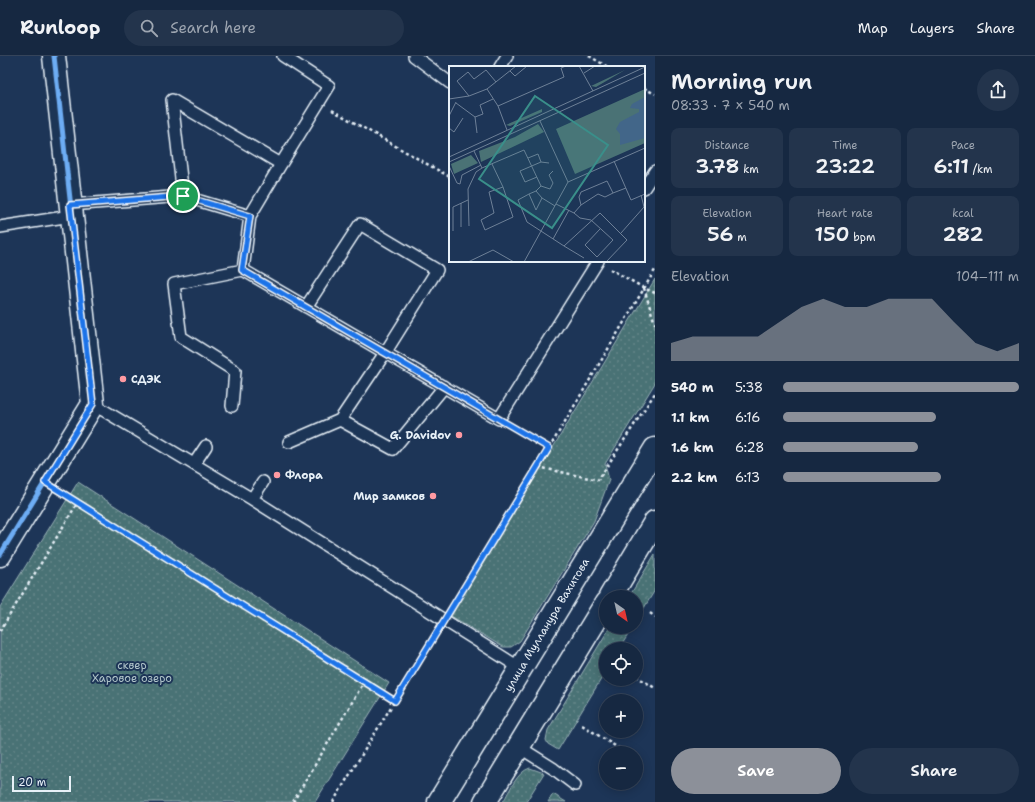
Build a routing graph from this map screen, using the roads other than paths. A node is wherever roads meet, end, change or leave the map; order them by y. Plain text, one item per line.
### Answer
1 (54, 56) edge
2 (283, 56) edge
3 (414, 56) edge
4 (507, 56) edge
5 (501, 66) edge
6 (449, 82) edge
7 (281, 164) junction
8 (655, 171) edge
9 (645, 186) edge
10 (183, 196) junction
11 (71, 211) junction
12 (250, 216) junction
13 (0, 227) edge
14 (596, 262) edge
15 (242, 270) junction
16 (306, 307) junction
17 (385, 353) junction
18 (444, 387) junction
19 (93, 404) junction
20 (232, 406) dead end
21 (340, 420) junction
22 (289, 442) dead end
23 (206, 446) dead end
24 (655, 449) edge
25 (194, 464) junction
26 (263, 482) dead end
27 (252, 499) junction
28 (655, 522) edge
29 (0, 555) edge
30 (614, 590) edge
31 (599, 615) edge
32 (520, 668) junction
33 (519, 747) junction
34 (575, 785) dead end
35 (439, 802) edge
36 (485, 802) edge

1 - 11 main road
2 - 7 lane
3 - 6 lane
4 - 5 lane
7 - 10 lane
7 - 12 lane
8 - 9 lane
10 - 11 lane
10 - 12 lane
11 - 13 lane
11 - 19 main road
12 - 15 lane
14 - 18 lane
15 - 16 lane
15 - 20 lane
16 - 17 lane
16 - 17 lane
17 - 18 lane
17 - 21 lane
18 - 21 lane
19 - 25 lane
19 - 29 main road
21 - 22 lane
23 - 25 lane
24 - 32 main road, улица Мулланура Вахитова
25 - 27 lane
26 - 27 lane
27 - 32 lane
28 - 30 main road
31 - 33 main road
32 - 35 main road, улица Мулланура Вахитова
33 - 34 lane
33 - 36 main road

